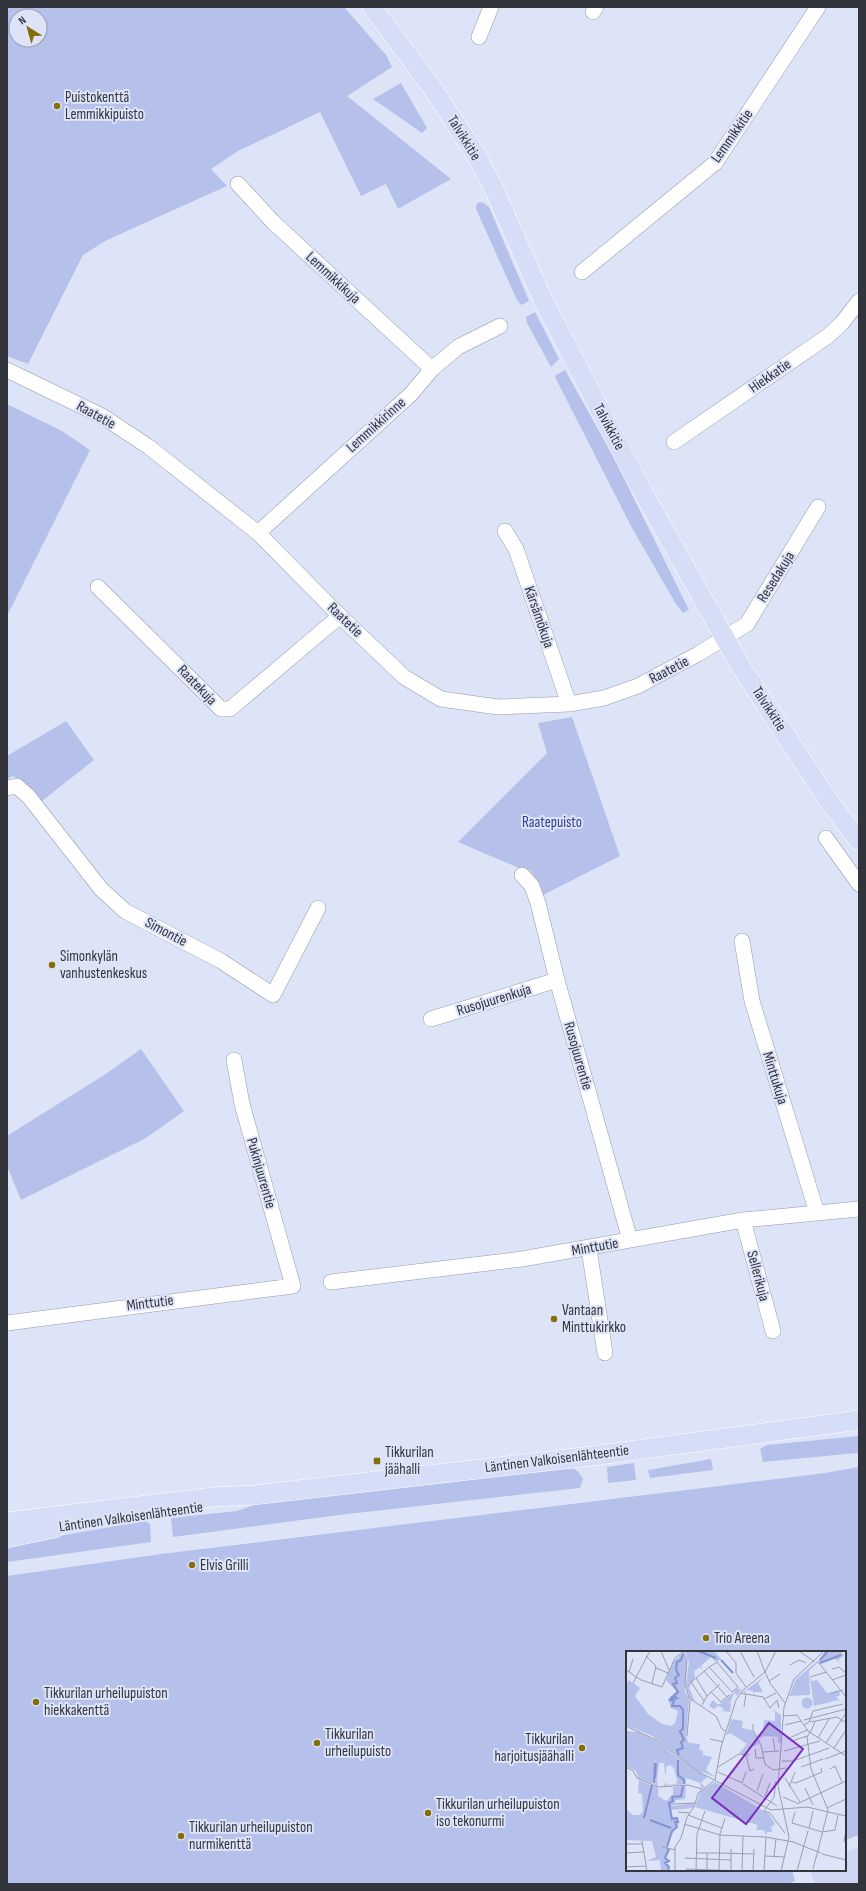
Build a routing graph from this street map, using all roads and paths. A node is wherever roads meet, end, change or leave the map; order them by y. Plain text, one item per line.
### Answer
1 (372, 7) edge
2 (491, 7) edge
3 (818, 7) edge
4 (479, 37) dead end
5 (238, 184) dead end
6 (582, 272) dead end
7 (859, 301) edge
8 (500, 326) dead end
9 (432, 369) junction
10 (7, 370) edge
11 (674, 442) dead end
12 (818, 507) dead end
13 (505, 531) dead end
14 (258, 533) junction
15 (98, 587) dead end
16 (340, 616) junction
17 (724, 638) junction
18 (569, 704) junction
19 (7, 788) edge
20 (826, 838) dead end
21 (859, 841) edge
22 (522, 875) dead end
23 (859, 884) edge
24 (318, 908) dead end
25 (742, 941) dead end
26 (557, 980) junction
27 (431, 1019) dead end
28 (234, 1060) dead end
29 (859, 1209) edge
30 (817, 1213) junction
31 (743, 1220) junction
32 (630, 1240) junction
33 (589, 1249) junction
34 (331, 1282) dead end
35 (293, 1286) joint
36 (7, 1323) edge
37 (773, 1331) dead end
38 (605, 1353) dead end
39 (859, 1420) edge
40 (254, 1494) junction
41 (7, 1522) edge
42 (7, 1538) edge

1 - 17 main road, Talvikkitie
2 - 4 street
3 - 6 street, Lemmikkitie
5 - 9 street, Lemmikkikuja
7 - 11 street, Hiekkatie
8 - 9 street, Lemmikkirinne
9 - 14 street, Lemmikkirinne
10 - 14 street, Raatetie
12 - 17 street, Resedakuja
13 - 18 street, Kärsämökuja
14 - 16 street, Raatetie
15 - 16 street, Raatekuja
16 - 18 street, Raatetie
17 - 18 street, Raatetie
17 - 21 main road, Talvikkitie
19 - 24 street, Simontie
20 - 23 street
22 - 26 street, Rusojuurentie
25 - 30 street, Minttukuja
26 - 27 street, Rusojuurenkuja
26 - 32 street, Rusojuurentie
28 - 35 street, Pukinjuurentie
29 - 30 street, Minttutie
30 - 31 street, Minttutie
31 - 32 street, Minttutie
31 - 37 street, Sellerikuja
32 - 33 street, Minttutie
33 - 34 street, Minttutie
33 - 38 street
35 - 36 street, Minttutie
39 - 40 main road, Läntinen Valkoisenlähteentie
40 - 41 main road, Läntinen Valkoisenlähteentie
40 - 42 main road, Läntinen Valkoisenlähteentie

